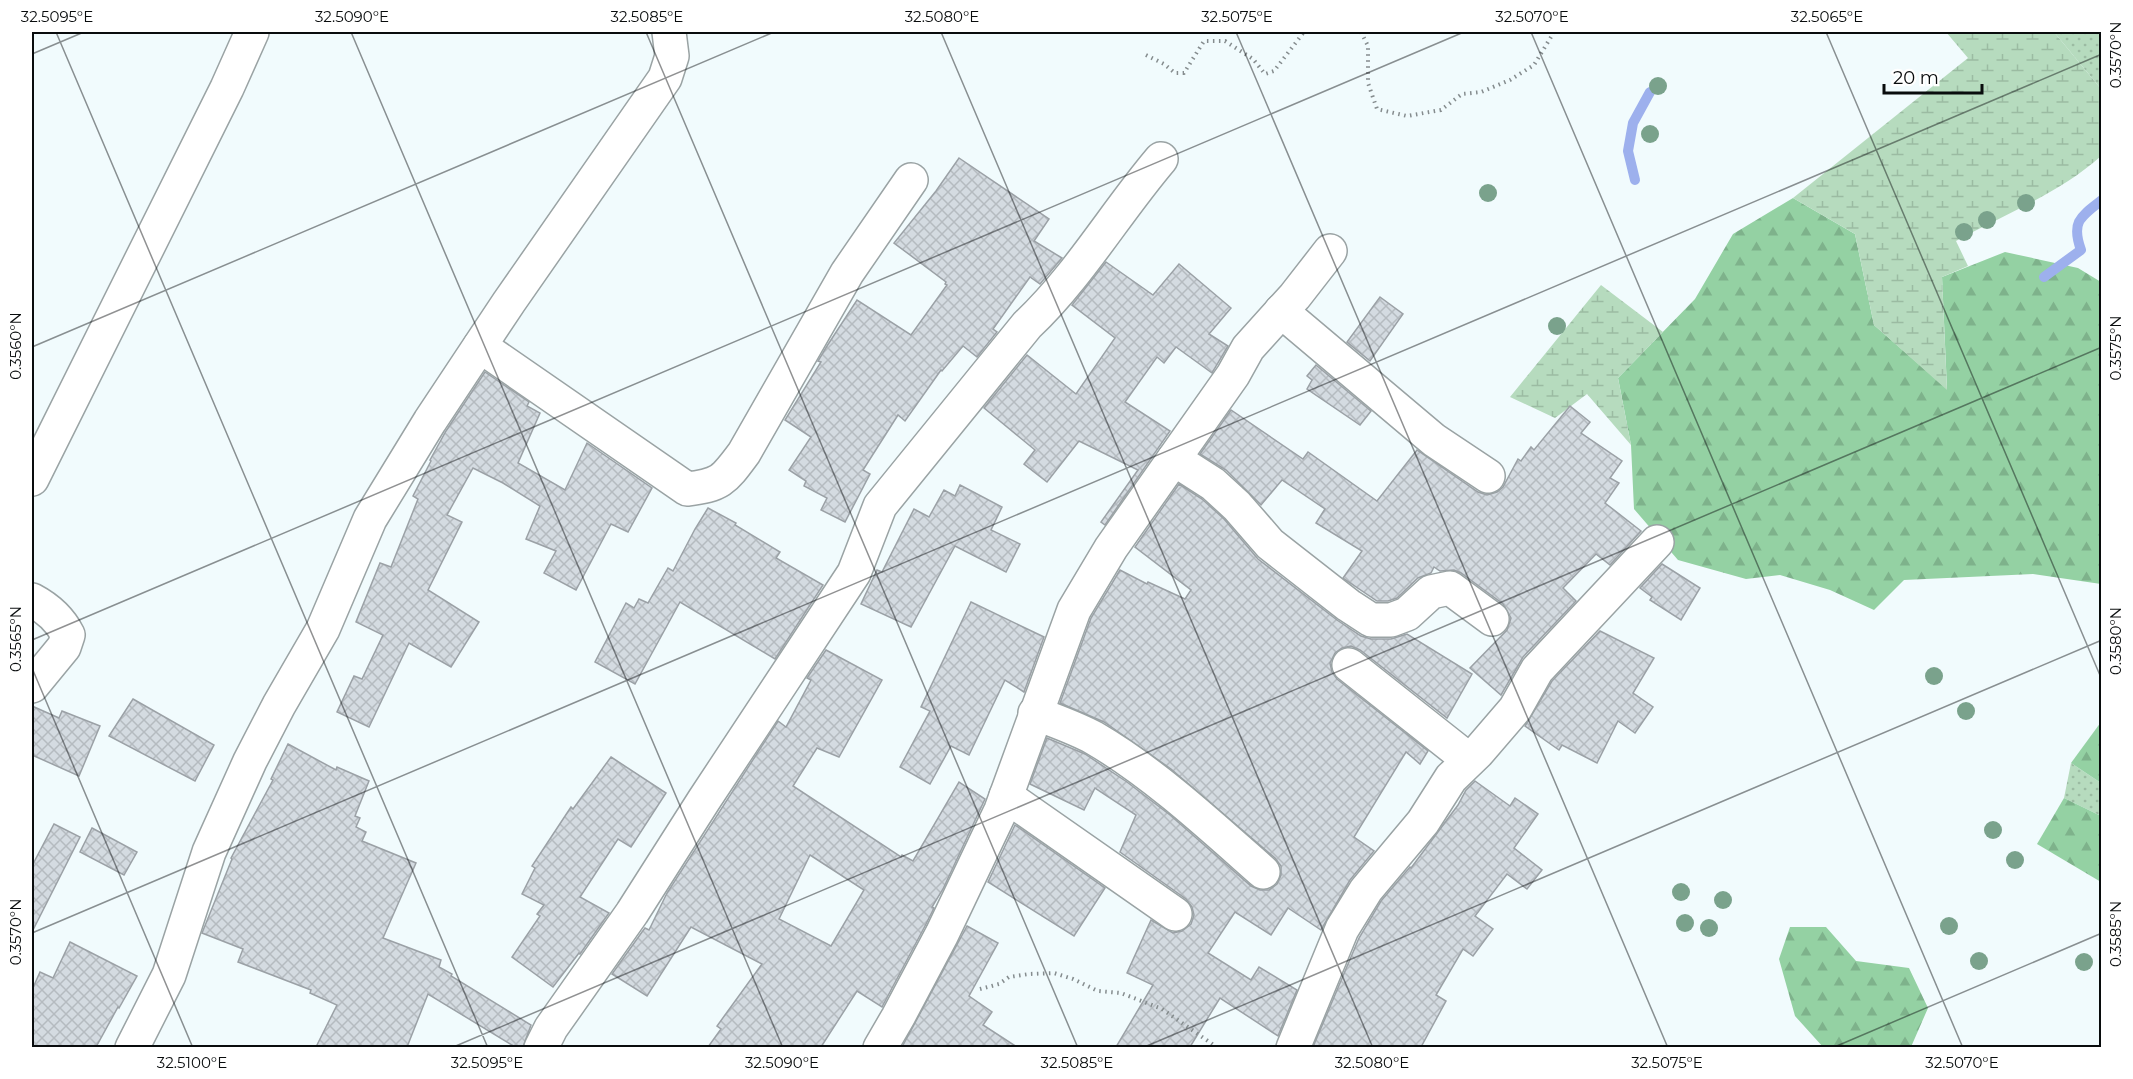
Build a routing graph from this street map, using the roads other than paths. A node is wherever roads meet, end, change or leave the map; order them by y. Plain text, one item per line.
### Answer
1 (252, 32) edge
2 (669, 32) edge
3 (1161, 159) dead end
4 (911, 180) dead end
5 (1330, 251) dead end
6 (1281, 311) junction
7 (480, 346) junction
8 (1174, 459) junction
9 (1488, 476) dead end
10 (32, 479) edge
11 (1656, 542) dead end
12 (32, 600) edge
13 (1492, 619) dead end
14 (1349, 664) dead end
15 (32, 686) edge
16 (1035, 713) junction
17 (1468, 760) junction
18 (1006, 796) junction
19 (1263, 872) dead end
20 (1175, 914) dead end
21 (132, 1047) edge
22 (541, 1047) edge
23 (880, 1047) edge
24 (1293, 1047) edge

1 - 10 street
2 - 7 street
3 - 22 street
4 - 7 street
5 - 6 street
6 - 8 street
6 - 9 street
7 - 21 street
8 - 13 street
8 - 16 street
11 - 17 street
12 - 15 street
14 - 17 street
16 - 18 street
16 - 19 street
17 - 24 street
18 - 20 street
18 - 23 street

